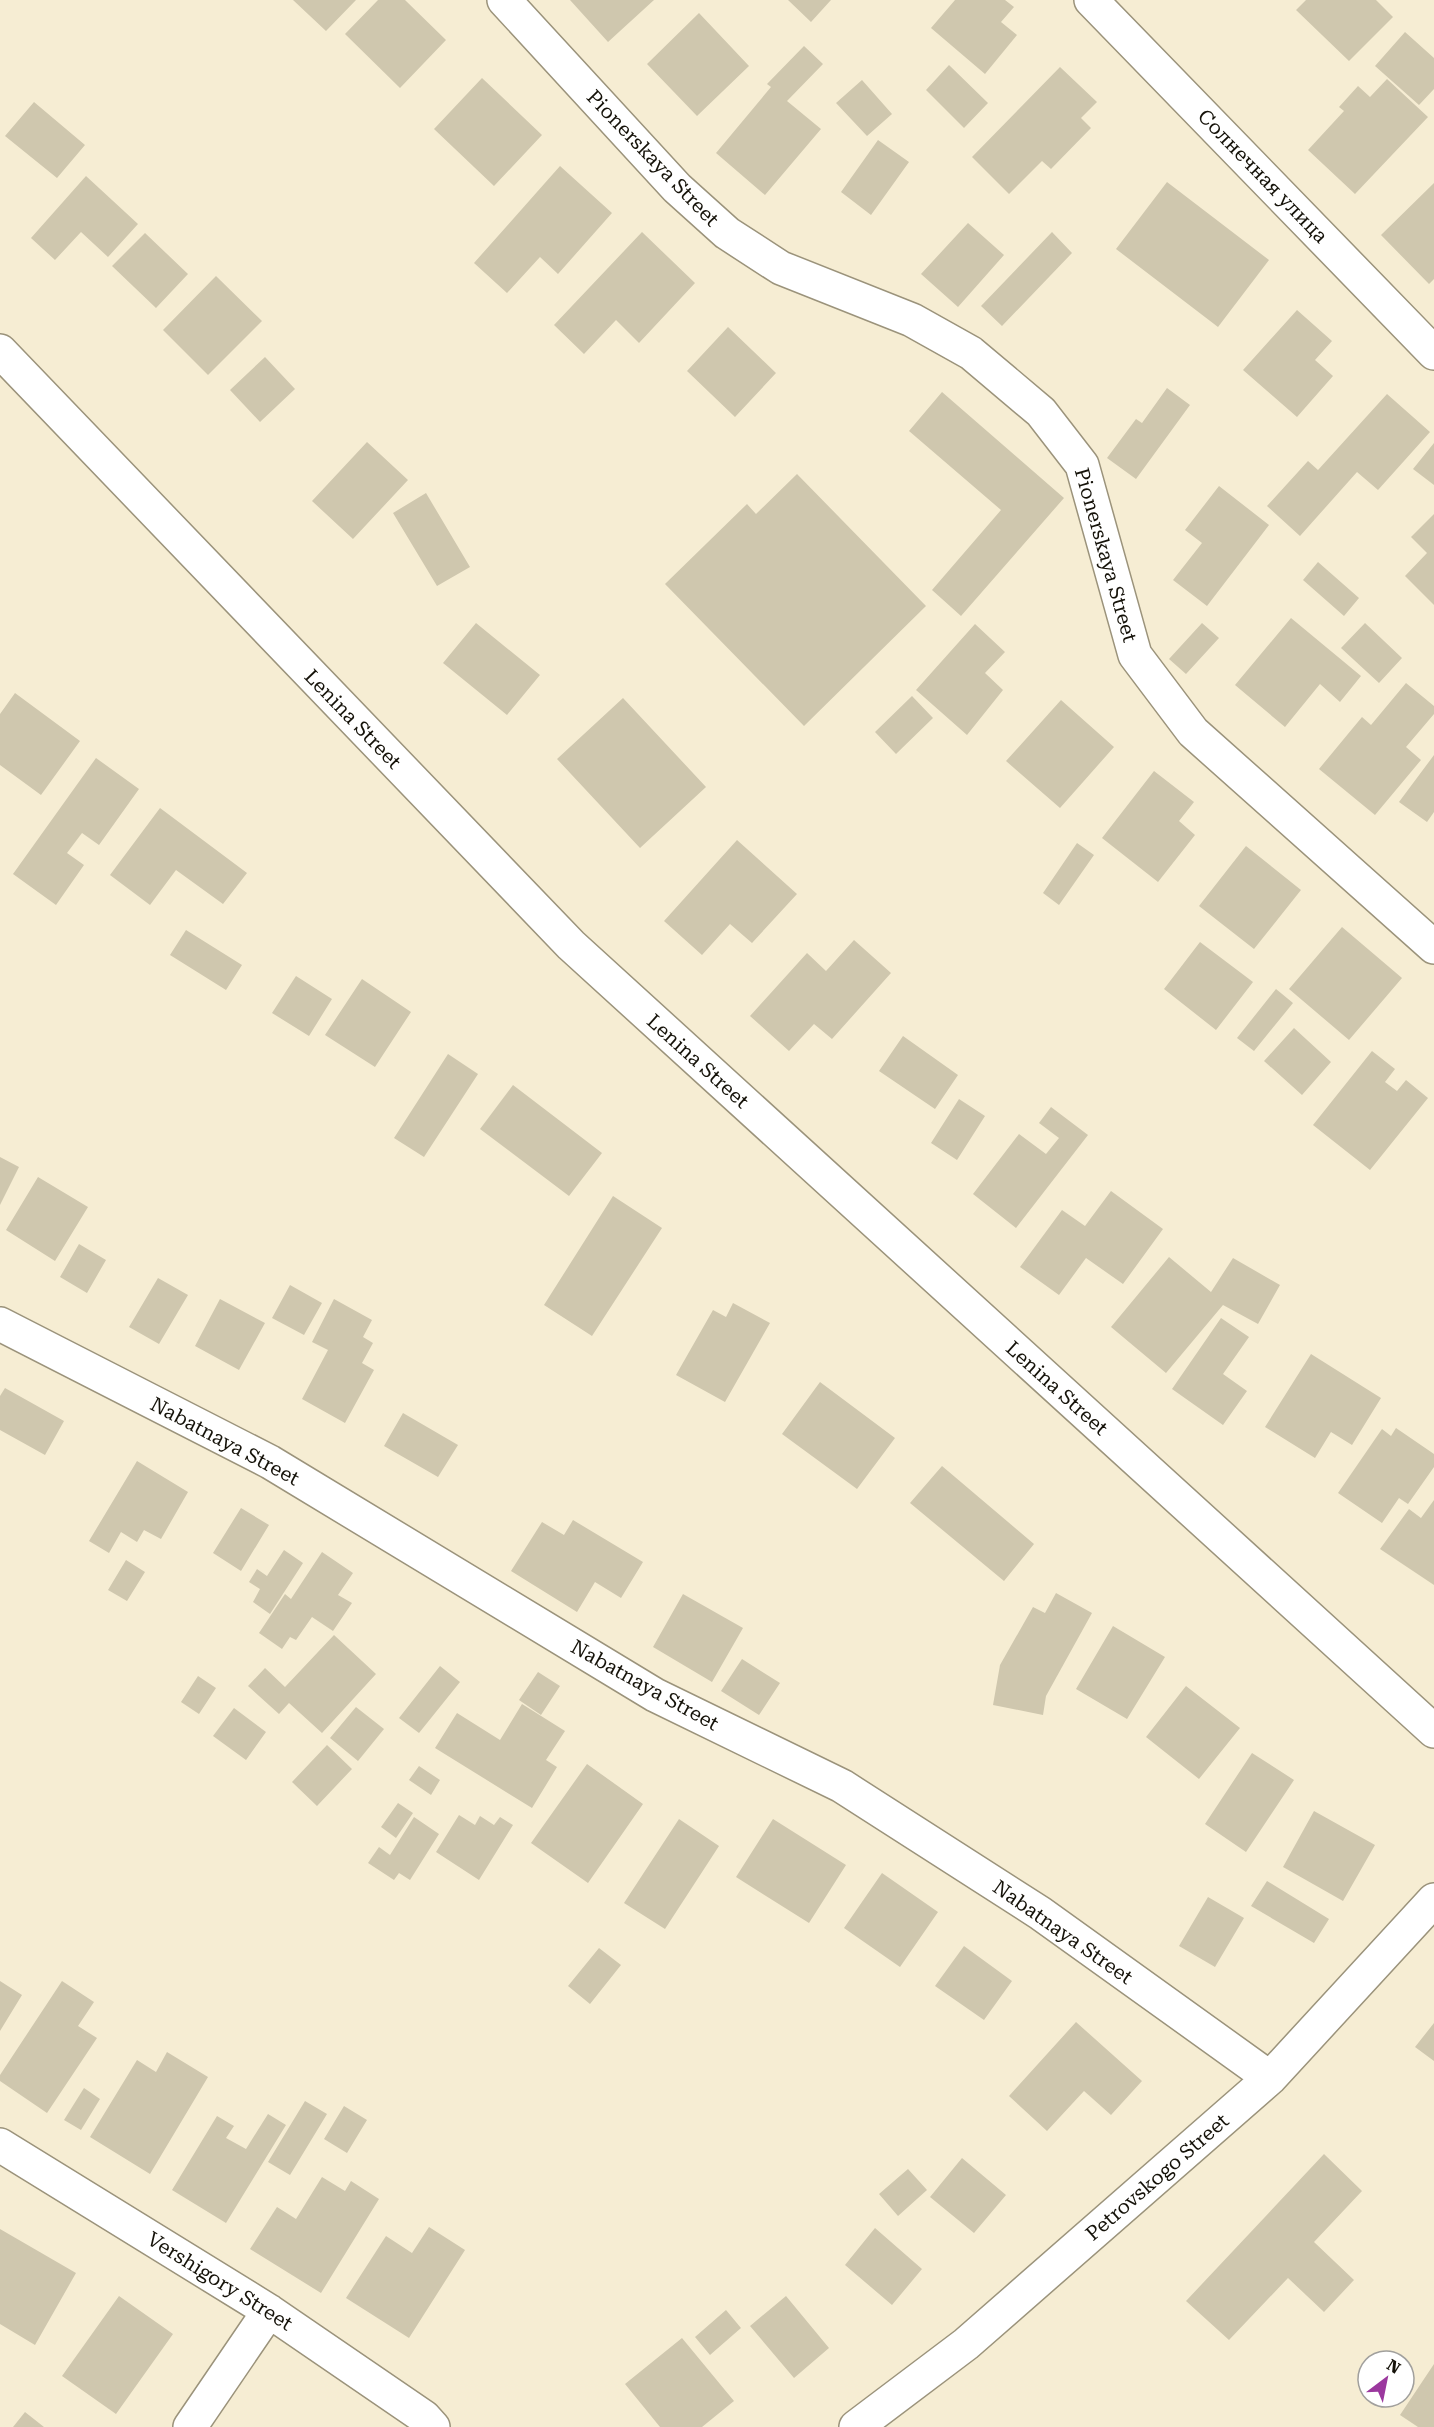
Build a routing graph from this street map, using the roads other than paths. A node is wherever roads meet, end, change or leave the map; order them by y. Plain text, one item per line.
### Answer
1 (504, 0) edge
2 (1091, 0) edge
3 (0, 351) edge
4 (1434, 353) edge
5 (1434, 947) edge
6 (0, 1324) edge
7 (1434, 1731) edge
8 (1434, 1900) edge
9 (1270, 2078) junction
10 (0, 2145) edge
11 (269, 2311) junction
12 (190, 2427) edge
13 (433, 2427) edge
14 (856, 2427) edge

1 - 5 street, Pionerskaya Street
2 - 4 street, Солнечная улица
3 - 7 street, Lenina Street
6 - 9 street, Nabatnaya Street
8 - 9 street, Petrovskogo Street
9 - 14 street, Petrovskogo Street
10 - 11 street, Vershigory Street
11 - 12 street
11 - 13 street, Vershigory Street

